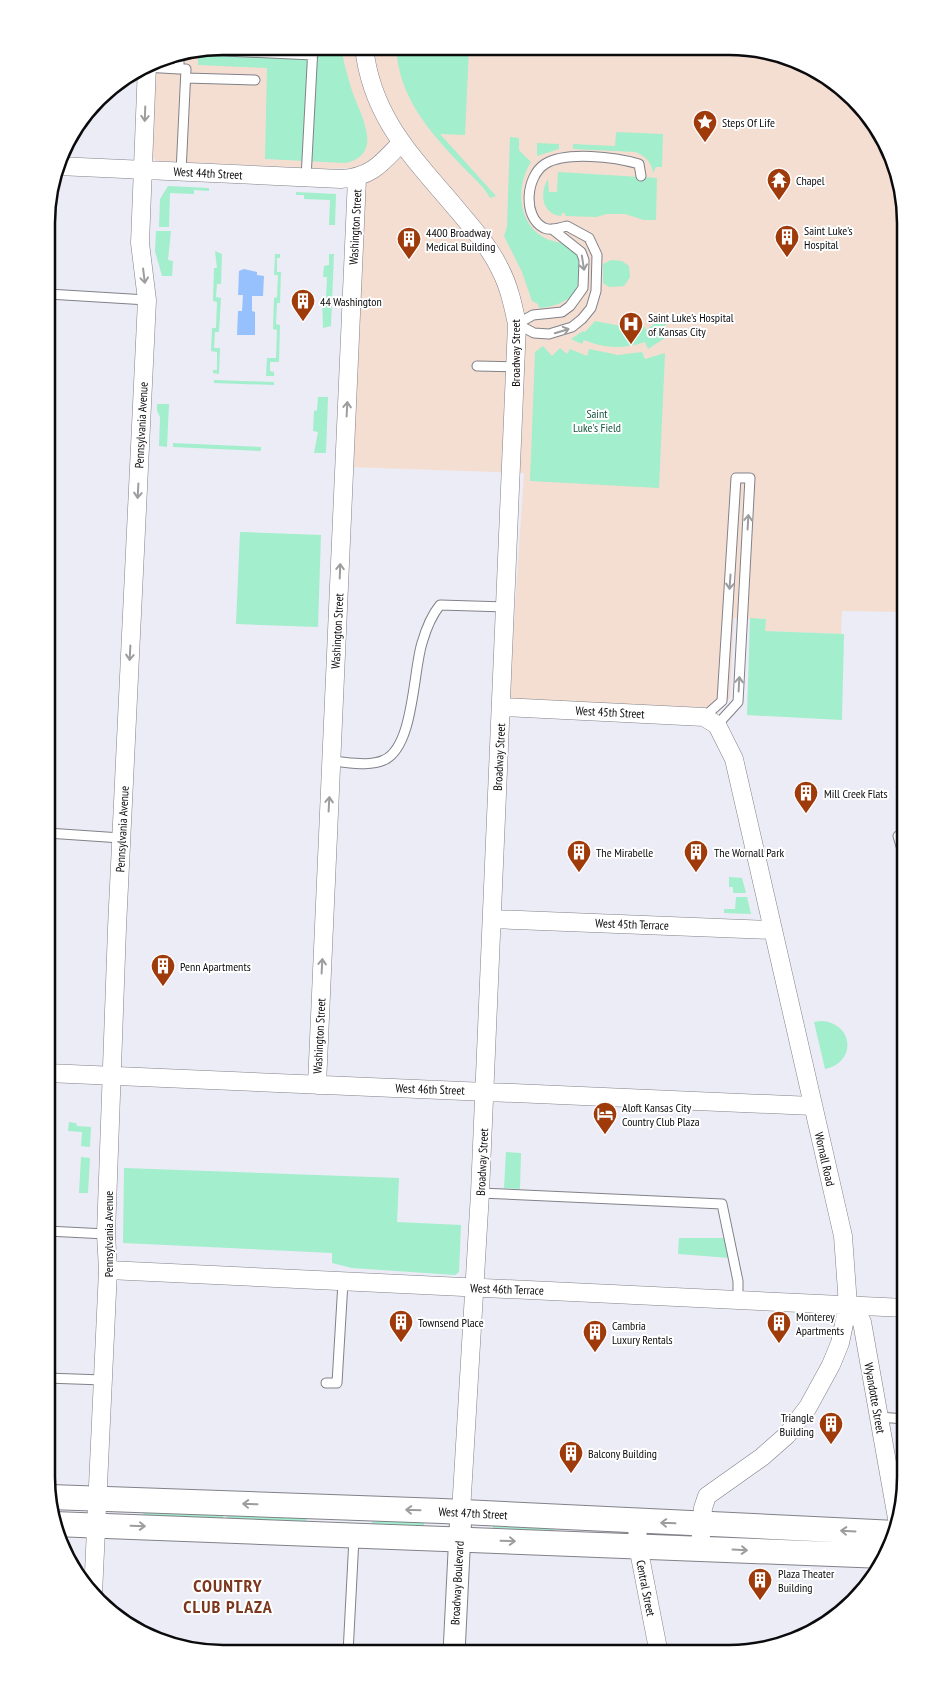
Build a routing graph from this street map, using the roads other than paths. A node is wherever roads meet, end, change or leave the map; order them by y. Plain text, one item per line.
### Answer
1 (313, 55) edge
2 (365, 55) edge
3 (179, 61) edge
4 (160, 68) edge
5 (179, 69) junction
6 (146, 75) edge
7 (186, 78) junction
8 (255, 80) dead end
9 (401, 143) junction
10 (65, 166) edge
11 (143, 170) junction
12 (181, 172) junction
13 (641, 176) dead end
14 (306, 178) junction
15 (357, 178) junction
16 (552, 229) junction
17 (55, 294) edge
18 (147, 300) junction
19 (516, 324) junction
20 (477, 366) dead end
21 (516, 367) junction
22 (732, 547) junction
23 (746, 548) junction
24 (728, 604) junction
25 (743, 606) junction
26 (506, 607) junction
27 (726, 639) junction
28 (741, 640) junction
29 (501, 707) junction
30 (710, 721) junction
31 (331, 761) junction
32 (55, 834) edge
33 (121, 838) junction
34 (492, 918) junction
35 (772, 930) junction
36 (55, 1072) edge
37 (112, 1075) junction
38 (317, 1084) junction
39 (485, 1091) junction
40 (813, 1106) junction
41 (480, 1193) junction
42 (55, 1231) edge
43 (106, 1234) junction
44 (108, 1270) junction
45 (343, 1282) junction
46 (474, 1288) junction
47 (738, 1300) junction
48 (848, 1305) junction
49 (897, 1308) edge
50 (55, 1378) edge
51 (103, 1380) junction
52 (326, 1383) dead end
53 (879, 1418) junction
54 (897, 1419) edge
55 (56, 1497) edge
56 (98, 1499) junction
57 (895, 1505) edge
58 (334, 1507) junction
59 (380, 1509) junction
60 (461, 1512) junction
61 (637, 1522) junction
62 (62, 1524) edge
63 (701, 1524) junction
64 (97, 1525) junction
65 (300, 1533) junction
66 (887, 1533) edge
67 (350, 1535) junction
68 (459, 1539) junction
69 (638, 1546) junction
70 (700, 1548) junction
71 (877, 1556) edge
72 (94, 1584) edge
73 (348, 1645) edge
74 (454, 1645) edge
75 (657, 1645) edge

1 - 14 lane
2 - 9 street, Broadway Street
3 - 5 lane
4 - 5 lane
5 - 7 lane
6 -> 11 street, Pennsylvania Avenue
7 - 8 lane
7 - 12 lane
9 - 15 street
9 - 19 street, Broadway Street
10 - 11 street, West 44th Street
11 - 12 street, West 44th Street
11 -> 18 street, Pennsylvania Avenue
12 - 14 street, West 44th Street
13 - 16 lane
14 - 15 street, West 44th Street
31 -> 15 street, Washington Street
16 -> 19 lane
19 -> 16 lane
17 - 18 lane
18 -> 33 street, Pennsylvania Avenue
19 - 21 street, Broadway Street
20 - 21 lane
21 - 26 street, Broadway Street
22 - 23 lane
23 -> 22 lane
22 -> 24 lane
23 - 25 lane
24 - 25 lane
24 - 27 lane
25 - 28 lane
26 - 29 street, Broadway Street
26 - 31 lane
27 - 28 lane
27 - 30 lane
30 -> 28 lane
29 - 30 street, West 45th Street
29 - 34 street, Broadway Street
30 - 35 street, Wornall Road
38 -> 31 street, Washington Street
32 - 33 lane
33 - 37 street, Pennsylvania Avenue
34 - 35 street, West 45th Terrace
34 - 39 street, Broadway Street
35 - 40 street, Wornall Road
36 - 37 street, West 46th Street
37 - 38 street, West 46th Street
37 - 43 street, Pennsylvania Avenue
38 - 39 street, West 46th Street
39 - 40 street, West 46th Street
39 - 41 street, Broadway Street
40 - 48 street, Wornall Road
41 - 46 street, Broadway Street
41 - 47 lane
42 - 43 lane
43 - 44 street, Pennsylvania Avenue
44 - 45 street, West 46th Terrace
44 - 51 street, Pennsylvania Avenue
45 - 46 street, West 46th Terrace
45 - 52 lane
46 - 47 street, West 46th Terrace
46 - 60 street, Broadway Street
47 - 48 street, West 46th Terrace
48 - 49 street, West 46th Terrace
48 - 53 street, Wyandotte Street
48 - 63 street, Wornall Road
50 - 51 lane
51 - 56 street, Pennsylvania Avenue
53 - 54 lane
53 - 57 street, Wyandotte Street
55 - 56 main road, West 47th Street
58 -> 56 main road, West 47th Street
56 - 64 street, Pennsylvania Avenue
58 - 59 main road, West 47th Street
58 - 65 main road
60 -> 59 main road, West 47th Street
59 - 67 main road
60 - 61 main road, West 47th Street
60 - 68 street, Broadway Boulevard
63 -> 61 main road, West 47th Street
61 - 69 street, Central Street
62 - 64 main road, West 47th Street
66 -> 63 main road, West 47th Street
63 - 70 street, Wornall Road
64 -> 65 main road, West 47th Street
64 - 72 street, Pennsylvania Avenue
65 - 67 main road, West 47th Street
67 - 68 main road, West 47th Street
67 - 73 lane
68 -> 69 main road, West 47th Street
68 - 74 street, Broadway Boulevard
69 - 70 main road, West 47th Street
69 - 75 street, Central Street
70 -> 71 main road, West 47th Street

